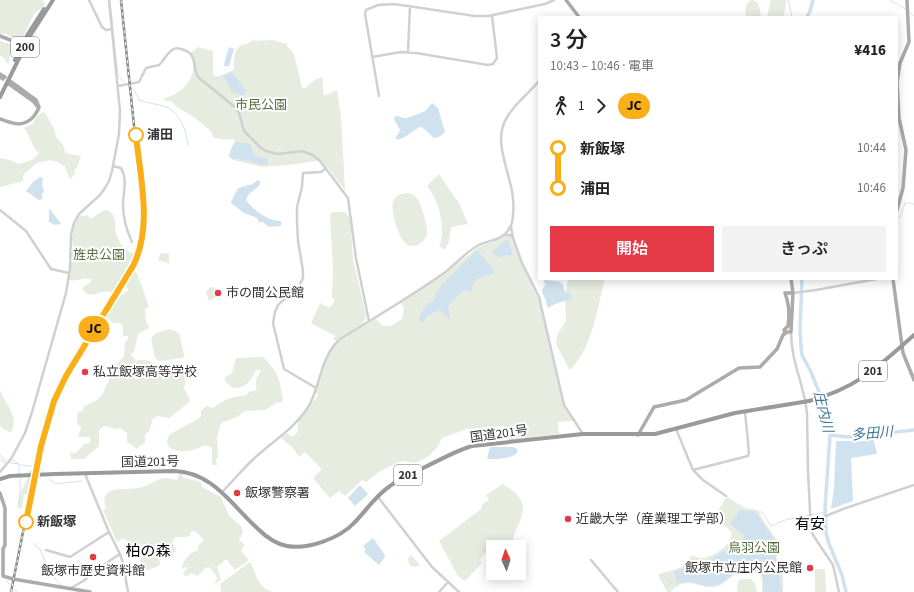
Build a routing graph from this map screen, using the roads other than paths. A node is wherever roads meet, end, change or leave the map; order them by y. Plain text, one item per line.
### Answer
1 (50, 0) edge
2 (53, 0) edge
3 (89, 0) edge
4 (109, 0) edge
5 (554, 0) edge
6 (566, 0) edge
7 (908, 0) edge
8 (410, 6) junction
9 (492, 16) junction
10 (578, 16) edge
11 (111, 23) junction
12 (32, 27) junction
13 (104, 29) junction
14 (112, 29) junction
15 (0, 36) edge
16 (112, 37) junction
17 (18, 43) junction
18 (408, 52) junction
19 (372, 57) junction
20 (14, 64) junction
21 (0, 74) edge
22 (898, 75) edge
23 (898, 75) edge
24 (3, 78) edge
25 (538, 82) edge
26 (10, 83) dead end
27 (118, 86) junction
28 (0, 91) edge
29 (378, 96) dead end
30 (0, 97) edge
31 (0, 119) edge
32 (113, 166) junction
33 (325, 169) junction
34 (898, 206) edge
35 (0, 210) edge
36 (511, 226) junction
37 (505, 234) junction
38 (513, 238) junction
39 (132, 242) dead end
40 (69, 273) junction
41 (791, 280) edge
42 (870, 280) edge
43 (893, 280) edge
44 (795, 292) junction
45 (368, 321) junction
46 (791, 332) junction
47 (785, 333) junction
48 (914, 335) edge
49 (901, 346) junction
50 (914, 380) edge
51 (316, 388) junction
52 (745, 412) junction
53 (676, 429) junction
54 (583, 434) junction
55 (638, 435) junction
56 (693, 470) junction
57 (0, 472) edge
58 (85, 474) junction
59 (0, 479) edge
60 (914, 485) edge
61 (222, 492) junction
62 (0, 493) edge
63 (726, 496) dead end
64 (377, 497) junction
65 (811, 522) junction
66 (5, 525) junction
67 (0, 526) edge
68 (109, 532) junction
69 (1, 549) edge
70 (46, 550) dead end
71 (120, 554) junction
72 (591, 560) dead end
73 (2, 575) edge
74 (448, 582) junction
75 (70, 590) edge
76 (90, 592) edge
77 (128, 592) edge
78 (439, 592) edge
79 (459, 592) edge
80 (618, 592) edge
81 (839, 592) edge

1 - 12 highway, 200
2 - 30 highway, 200
3 - 13 street
4 - 11 street
5 - 9 street
6 - 10 main road
7 - 22 main road
8 - 9 street
8 - 18 street
8 - 19 street
9 - 18 street
11 - 13 street
11 - 14 street
12 - 17 main road
12 - 20 highway, 200
13 - 14 street
13 - 16 street
14 - 16 street
15 - 17 main road
16 - 27 street
17 - 20 main road
18 - 19 street
19 - 29 street
20 - 28 highway, 200
21 - 24 main road
23 - 34 main road
25 - 36 street
26 - 31 main road
27 - 32 street
27 - 33 street
32 - 39 street
32 - 40 street
33 - 45 street
33 - 51 street
35 - 40 street
36 - 37 street
36 - 38 street
37 - 38 street
37 - 45 street
38 - 54 street
40 - 57 street
41 - 44 main road
42 - 44 street
43 - 49 main road
44 - 46 main road
44 - 47 main road
45 - 51 street
46 - 47 main road
46 - 65 street
47 - 55 main road
48 - 49 highway, 国道201号 / 201
49 - 50 main road
49 - 52 highway, 国道201号 / 201, bridge
51 - 61 street
52 - 53 highway, 国道201号 / 201
52 - 56 street
53 - 55 highway, 国道201号 / 201
53 - 56 street
54 - 55 highway, 国道201号 / 201
54 - 64 highway, 国道201号 / 201
56 - 63 street
58 - 59 highway, 国道201号 / 201, bridge
58 - 61 highway, 国道201号 / 201
58 - 68 street
60 - 65 street
61 - 64 highway, 国道201号 / 201
62 - 66 main road
64 - 74 street
65 - 81 street
66 - 67 street
66 - 69 main road
68 - 70 street
68 - 71 street
69 - 73 main road
71 - 75 street
71 - 77 street
72 - 80 street
73 - 75 main road
74 - 78 street
74 - 79 street
75 - 76 main road

